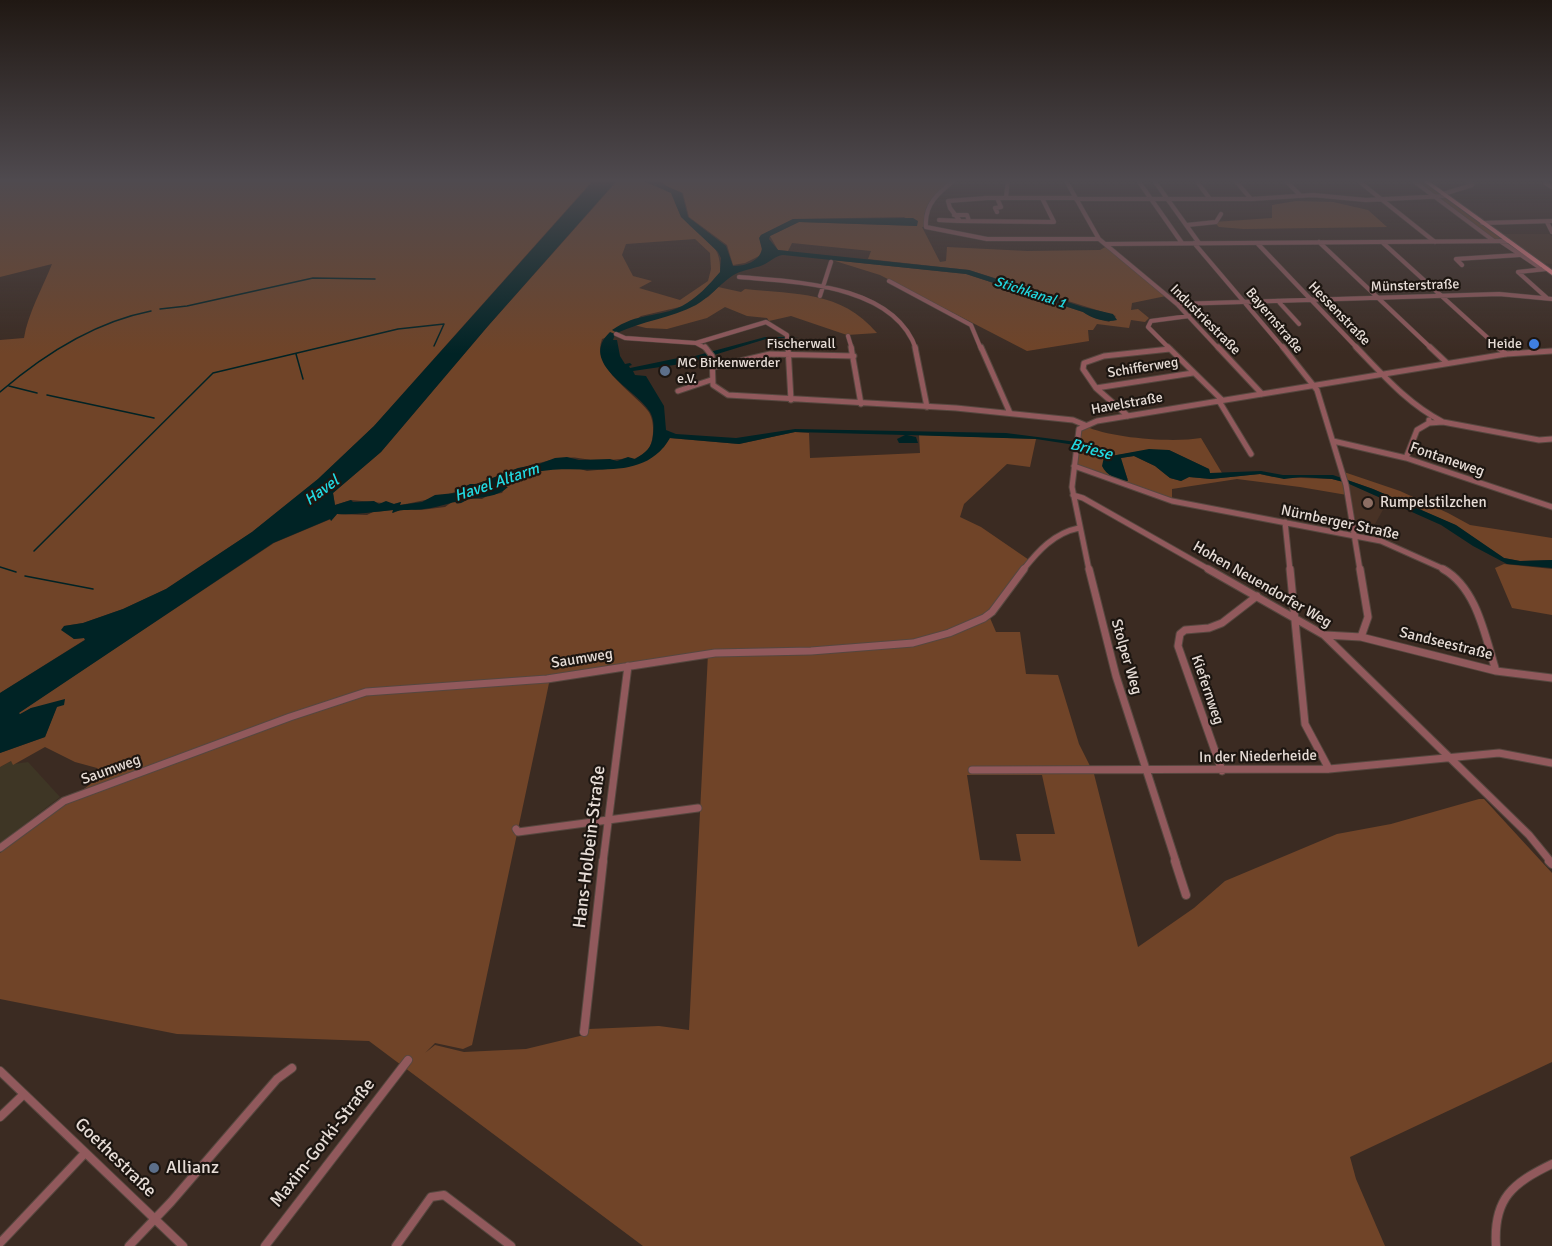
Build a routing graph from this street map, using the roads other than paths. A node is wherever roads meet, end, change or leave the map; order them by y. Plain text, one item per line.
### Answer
1 (982, 237) edge
2 (1178, 237) edge
3 (1194, 237) edge
4 (1429, 237) edge
5 (1491, 237) edge
6 (1502, 237) edge
7 (1100, 239) joint
8 (1497, 241) junction
9 (1508, 241) junction
10 (1318, 242) junction
11 (1382, 242) junction
12 (1435, 242) junction
13 (1182, 243) junction
14 (1197, 243) junction
15 (1257, 243) junction
16 (1106, 244) junction
17 (1519, 255) junction
18 (831, 262) dead end
19 (1462, 265) dead end
20 (1549, 271) edge
21 (739, 277) dead end
22 (888, 281) dead end
23 (823, 285) junction
24 (820, 296) dead end
25 (1441, 296) junction
26 (1377, 298) junction
27 (1312, 300) junction
28 (1551, 300) edge
29 (1278, 301) junction
30 (1245, 302) junction
31 (1177, 304) junction
32 (1189, 316) junction
33 (1299, 324) dead end
34 (616, 334) dead end
35 (848, 336) dead end
36 (696, 343) junction
37 (1170, 349) junction
38 (1552, 351) edge
39 (788, 353) junction
40 (1506, 354) junction
41 (854, 356) junction
42 (1448, 363) junction
43 (714, 367) junction
44 (1193, 373) junction
45 (1382, 373) junction
46 (711, 380) junction
47 (1315, 385) junction
48 (1096, 388) junction
49 (678, 391) dead end
50 (1262, 394) junction
51 (791, 400) junction
52 (1220, 401) junction
53 (861, 404) junction
54 (927, 407) junction
55 (1010, 413) junction
56 (1429, 415) junction
57 (1128, 416) junction
58 (1443, 422) junction
59 (1429, 423) junction
60 (1085, 425) junction
61 (1552, 439) edge
62 (1333, 441) junction
63 (1251, 454) dead end
64 (1406, 458) junction
65 (1074, 466) junction
66 (1072, 495) junction
67 (1552, 507) edge
68 (1285, 522) junction
69 (1079, 528) junction
70 (1355, 536) junction
71 (1257, 596) junction
72 (1293, 616) junction
73 (1324, 635) junction
74 (1361, 637) junction
75 (628, 666) junction
76 (1496, 670) junction
77 (1552, 678) edge
78 (1450, 758) junction
79 (1552, 763) edge
80 (1329, 769) junction
81 (972, 770) dead end
82 (1146, 770) junction
83 (1221, 771) junction
84 (698, 808) dead end
85 (608, 819) junction
86 (516, 829) dead end
87 (0, 848) edge
88 (1552, 864) edge
89 (1186, 895) dead end
90 (584, 1032) dead end
91 (408, 1060) dead end
92 (292, 1068) dead end
93 (0, 1071) edge
94 (24, 1094) junction
95 (0, 1117) edge
96 (86, 1153) junction
97 (1552, 1164) edge
98 (155, 1218) junction
99 (0, 1243) edge
100 (129, 1246) edge
101 (183, 1246) edge
102 (265, 1246) edge
103 (396, 1246) edge
104 (511, 1246) edge
105 (1496, 1246) edge

1 - 7 street
2 - 13 street
3 - 14 street, Bayernstraße
4 - 12 street
5 - 8 street
6 - 9 main road
7 - 16 street, Industriestraße
8 - 9 street
8 - 12 street
8 - 17 street
9 - 20 main road
10 - 11 street
10 - 15 street
10 - 26 street
11 - 12 street
11 - 25 street
13 - 14 street
13 - 16 street
14 - 15 street
14 - 30 street, Bayernstraße
15 - 27 street, Hessenstraße
16 - 31 street, Industriestraße
17 - 19 street
17 - 20 street
18 - 23 street
20 - 28 street
21 - 23 street
22 - 55 street
23 - 24 street
23 - 54 street
25 - 26 street, Münsterstraße
25 - 28 street, Münsterstraße
25 - 40 street
26 - 27 street, Münsterstraße
26 - 42 street
27 - 29 street, Münsterstraße
27 - 45 street, Hessenstraße
29 - 30 street, Münsterstraße
29 - 33 street
30 - 31 street, Münsterstraße
30 - 47 street, Bayernstraße
31 - 32 street, Industriestraße
32 - 37 street
32 - 50 street, Industriestraße
34 - 36 street
35 - 41 street
36 - 39 street
36 - 43 street
37 - 44 street
37 - 48 street
38 - 40 street, Havelstraße
39 - 41 street, Fischerwall
39 - 43 street, Fischerwall
39 - 51 street
40 - 42 street, Havelstraße
41 - 53 street
42 - 45 street, Havelstraße
43 - 46 street
44 - 48 street, Schifferweg
44 - 52 street
45 - 47 street, Havelstraße
45 - 56 street, Hessenstraße
46 - 49 street
46 - 51 street, Havelstraße
47 - 50 street, Havelstraße
47 - 62 street
48 - 57 street
50 - 52 street, Havelstraße
51 - 53 street, Havelstraße
52 - 57 street, Havelstraße
52 - 63 street
53 - 54 street, Havelstraße
54 - 55 street, Havelstraße
55 - 60 street, Havelstraße
56 - 58 street, Hessenstraße
56 - 59 street
57 - 60 street, Havelstraße
58 - 59 street
58 - 61 street
59 - 64 street
60 - 65 street, Stolper Weg
62 - 64 street, Fontaneweg
62 - 70 street
64 - 67 street, Fontaneweg
65 - 66 street, Stolper Weg
65 - 68 street, Nürnberger Straße
66 - 69 street, Stolper Weg
66 - 71 street, Hohen Neuendorfer Weg
68 - 70 street, Nürnberger Straße
68 - 72 street
69 - 75 street, Saumweg
69 - 82 street, Stolper Weg
70 - 74 street
70 - 76 street, Nürnberger Straße
71 - 72 street, Hohen Neuendorfer Weg
71 - 83 street, Kiefernweg
72 - 73 street, Hohen Neuendorfer Weg
72 - 80 street
73 - 74 street, Sandseestraße
73 - 78 street, Hohen Neuendorfer Weg
74 - 76 street, Sandseestraße
75 - 85 street, Hans-Holbein-Straße
75 - 87 street, Saumweg
76 - 77 street, Sandseestraße
78 - 79 street, In der Niederheide
78 - 80 street, In der Niederheide
78 - 88 street, Hohen Neuendorfer Weg
80 - 83 street, In der Niederheide
81 - 82 street, In der Niederheide
82 - 83 street, In der Niederheide
82 - 89 street, Stolper Weg
84 - 85 street
85 - 86 street
85 - 90 street, Hans-Holbein-Straße
91 - 102 street, Maxim-Gorki-Straße
92 - 98 street
93 - 94 street, Goethestraße
94 - 95 street
94 - 96 street, Goethestraße
96 - 98 street, Goethestraße
96 - 99 street
97 - 105 street
98 - 100 street
98 - 101 street, Goethestraße
103 - 104 street

